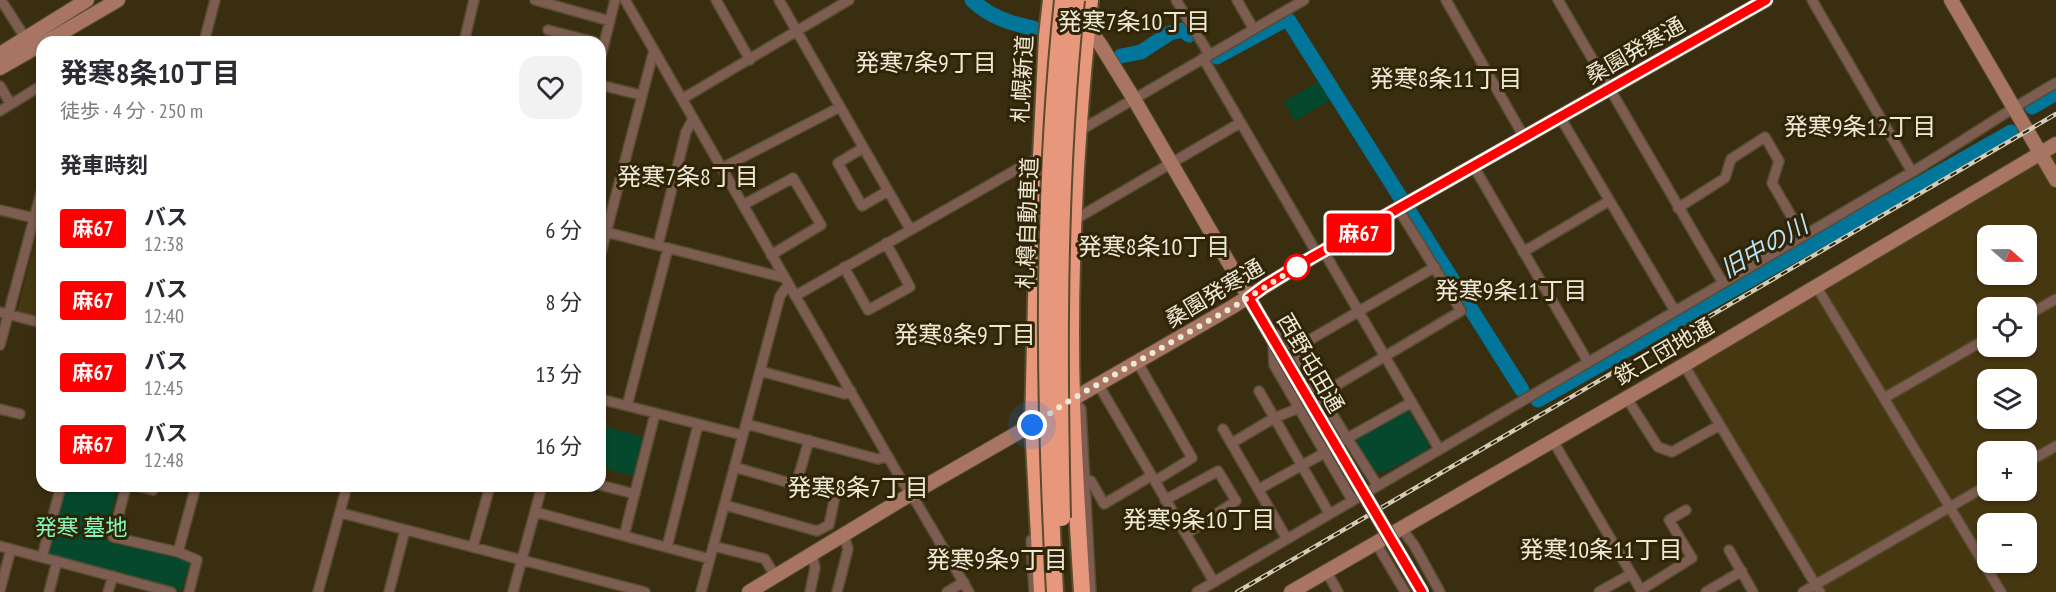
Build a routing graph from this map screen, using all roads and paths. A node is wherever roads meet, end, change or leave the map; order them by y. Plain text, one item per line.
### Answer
1 (1, 0) edge
2 (87, 0) edge
3 (118, 0) edge
4 (215, 0) edge
5 (474, 0) edge
6 (535, 0) edge
7 (615, 0) edge
8 (625, 0) edge
9 (716, 0) edge
10 (779, 0) edge
11 (849, 0) edge
12 (1051, 0) edge
13 (1063, 0) edge
14 (1075, 0) edge
15 (1090, 0) edge
16 (1176, 0) edge
17 (1237, 0) edge
18 (1303, 0) edge
19 (1446, 0) edge
20 (1558, 0) edge
21 (1766, 0) edge
22 (1812, 0) edge
23 (1955, 1) edge
24 (610, 21) junction
25 (1253, 28) junction
26 (1087, 29) junction
27 (548, 30) dead end
28 (796, 30) junction
29 (46, 36) edge
30 (51, 36) edge
31 (206, 36) edge
32 (465, 36) edge
33 (572, 36) edge
34 (603, 36) edge
35 (36, 41) edge
36 (36, 44) edge
37 (36, 44) edge
38 (654, 50) junction
39 (0, 54) edge
40 (1206, 56) junction
41 (750, 60) junction
42 (0, 68) edge
43 (2056, 83) edge
44 (0, 86) edge
45 (606, 86) edge
46 (36, 88) edge
47 (1610, 88) junction
48 (641, 94) junction
49 (682, 99) junction
50 (1134, 99) junction
51 (10, 103) junction
52 (840, 107) junction
53 (2013, 107) junction
54 (0, 111) edge
55 (1560, 117) junction
56 (693, 119) junction
57 (1240, 123) junction
58 (1079, 130) junction
59 (1524, 137) junction
60 (2056, 144) edge
61 (863, 148) junction
62 (2040, 153) junction
63 (1041, 159) junction
64 (1170, 163) junction
65 (1474, 167) junction
66 (722, 168) junction
67 (1912, 172) junction
68 (2056, 180) edge
69 (888, 192) junction
70 (1609, 201) junction
71 (743, 205) junction
72 (1404, 207) junction
73 (1678, 208) junction
74 (0, 210) edge
75 (36, 211) edge
76 (34, 218) junction
77 (606, 220) edge
78 (1074, 220) junction
79 (910, 230) junction
80 (606, 232) edge
81 (1803, 236) junction
82 (886, 243) junction
83 (658, 245) junction
84 (668, 248) junction
85 (1523, 252) junction
86 (1321, 254) junction
87 (771, 255) junction
88 (844, 267) junction
89 (1435, 267) junction
90 (787, 281) junction
91 (1723, 283) junction
92 (1816, 286) junction
93 (795, 296) junction
94 (1249, 298) junction
95 (2056, 299) edge
96 (2037, 310) edge
97 (1358, 311) junction
98 (1675, 311) junction
99 (4, 313) edge
100 (36, 321) edge
101 (1273, 341) junction
102 (1977, 344) edge
103 (0, 345) edge
104 (1294, 349) junction
105 (1385, 356) junction
106 (1588, 362) junction
107 (1138, 363) junction
108 (1684, 365) junction
109 (760, 371) junction
110 (1098, 384) junction
111 (1259, 391) dead end
112 (851, 392) junction
113 (1320, 395) junction
114 (1626, 397) junction
115 (1884, 398) junction
116 (1072, 399) junction
117 (606, 401) edge
118 (1412, 402) junction
119 (627, 406) junction
120 (1299, 408) junction
121 (0, 409) edge
122 (20, 414) dead end
123 (655, 414) junction
124 (1274, 418) junction
125 (746, 424) junction
126 (698, 425) junction
127 (1032, 425) junction
128 (1720, 425) junction
129 (1223, 429) dead end
130 (742, 435) junction
131 (1347, 438) junction
132 (809, 441) junction
133 (1553, 441) junction
134 (1232, 443) junction
135 (2056, 446) edge
136 (1439, 449) junction
137 (1325, 453) junction
138 (888, 456) junction
139 (2037, 457) edge
140 (1303, 466) junction
141 (734, 467) junction
142 (1085, 478) junction
143 (1153, 478) junction
144 (796, 485) junction
145 (1377, 485) junction
146 (606, 487) edge
147 (1259, 489) junction
148 (1977, 491) edge
149 (58, 492) edge
150 (124, 492) edge
151 (194, 492) edge
152 (346, 492) edge
153 (488, 492) edge
154 (540, 492) edge
155 (635, 494) junction
156 (911, 495) junction
157 (1165, 500) junction
158 (1352, 500) junction
159 (724, 505) junction
160 (1950, 507) junction
161 (1686, 510) dead end
162 (535, 512) junction
163 (341, 513) junction
164 (1329, 513) junction
165 (1401, 528) junction
166 (405, 530) junction
167 (1185, 534) junction
168 (844, 535) junction
169 (624, 536) junction
170 (1287, 539) junction
171 (1376, 543) junction
172 (0, 546) edge
173 (713, 546) junction
174 (473, 548) junction
175 (667, 548) junction
176 (11, 549) junction
177 (1729, 550) dead end
178 (178, 552) junction
179 (812, 554) junction
180 (42, 557) junction
181 (710, 559) junction
182 (522, 560) junction
183 (57, 561) junction
184 (1326, 571) junction
185 (1742, 571) junction
186 (1631, 574) junction
187 (112, 576) junction
188 (775, 576) junction
189 (964, 582) junction
190 (1214, 582) junction
191 (1818, 589) edge
192 (0, 590) edge
193 (160, 591) edge
194 (321, 591) edge
195 (1641, 591) edge
196 (49, 592) edge
197 (108, 592) edge
198 (171, 592) edge
199 (189, 592) edge
200 (389, 592) edge
201 (513, 592) edge
202 (645, 592) edge
203 (701, 592) edge
204 (749, 592) edge
205 (810, 592) edge
206 (837, 592) edge
207 (947, 592) edge
208 (969, 592) edge
209 (1034, 592) edge
210 (1042, 592) edge
211 (1055, 592) edge
212 (1066, 592) edge
213 (1082, 592) edge
214 (1090, 592) edge
215 (1197, 592) edge
216 (1291, 592) edge
217 (1338, 592) edge
218 (1405, 592) edge
219 (1422, 592) edge
220 (1440, 592) edge
221 (1599, 592) edge
222 (1706, 592) edge
223 (1753, 592) edge
224 (1803, 592) edge
225 (2001, 592) edge

1 - 35 street
2 - 29 street
3 - 30 street
4 - 31 street
5 - 32 street
6 - 24 street
7 - 24 street
8 - 38 street
9 - 41 street
10 - 28 street
11 - 28 street
12 - 63 highway, 札幌新道
13 - 211 highway, 札樽自動車道, bridge
14 - 26 street, 西野屯田通
14 - 212 highway, 札樽自動車道, bridge
15 - 26 highway
16 - 40 street
17 - 25 street
18 - 25 street
19 - 59 street
20 - 47 street
21 - 47 street, 桑園発寒通
22 - 67 street
23 - 53 street
24 - 34 street
25 - 40 street
26 - 50 street, 西野屯田通
26 - 58 highway
27 - 33 street
28 - 41 street
28 - 52 street
36 - 39 street
37 - 42 street
38 - 48 street
38 - 49 street
40 - 50 street
40 - 57 street
41 - 49 street
43 - 53 street
44 - 51 street
45 - 48 street
46 - 51 street
47 - 55 street, 桑園発寒通
47 - 73 street
48 - 77 street
49 - 56 street
50 - 58 street
50 - 64 street, 西野屯田通
51 - 54 street
52 - 61 street
52 - 66 street
53 - 62 street
53 - 67 street
55 - 59 street, 桑園発寒通
55 - 70 street
56 - 66 street
56 - 83 street
57 - 64 street
57 - 86 street
58 - 78 highway
59 - 65 street, 桑園発寒通
60 - 62 street, 鉄工団地通
61 - 69 street
61 - 69 street
62 - 68 street
62 - 92 street, 鉄工団地通
63 - 79 street
63 - 127 highway, 札幌新道
64 - 78 street
64 - 94 street, 西野屯田通
65 - 72 street, 桑園発寒通
65 - 85 street
66 - 71 street
67 - 81 street
69 - 79 street
70 - 85 street
70 - 98 street
71 - 87 street
71 - 87 street
72 - 86 street, 桑園発寒通
72 - 89 street
73 - 81 street
73 - 91 street
74 - 76 street
75 - 76 street
76 - 99 street
78 - 116 highway
79 - 82 street
80 - 83 street
81 - 91 street
82 - 88 street
82 - 88 street
83 - 84 street
84 - 90 street
84 - 119 street
85 - 106 street
86 - 94 street, 桑園発寒通
86 - 97 street
87 - 90 street
88 - 93 street
89 - 97 street
89 - 105 street
90 - 93 street
90 - 109 street
91 - 98 street
92 - 108 street, 鉄工団地通
92 - 115 street
93 - 112 street
94 - 101 street, 西野屯田通
94 - 107 street, 桑園発寒通
95 - 96 street
97 - 104 street
97 - 105 street
98 - 106 street
99 - 100 street
99 - 103 street
101 - 104 street
101 - 120 street
101 - 219 street, 西野屯田通, bridge
102 - 115 street
104 - 113 street
105 - 113 street
105 - 118 street
106 - 136 street
107 - 110 street, 桑園発寒通
107 - 143 street
108 - 114 street, 鉄工団地通
108 - 128 street
109 - 112 street
109 - 125 street
110 - 116 street, 桑園発寒通
110 - 143 street
111 - 124 street
112 - 138 street
113 - 131 street
114 - 128 street
114 - 133 street, 鉄工団地通
115 - 160 street
116 - 127 street, 桑園発寒通
116 - 142 street
116 - 213 highway
117 - 119 street
118 - 131 street
118 - 136 street
119 - 123 street
120 - 124 street
120 - 137 street
121 - 122 street
123 - 126 street
123 - 155 street
124 - 134 street
124 - 140 street
125 - 130 street
125 - 132 street
126 - 130 street
126 - 175 street
127 - 156 street, 桑園発寒通
127 - 209 street
127 - 210 highway, 札幌新道
128 - 191 street
129 - 134 street
130 - 141 street
131 - 137 street
131 - 145 street
132 - 138 street
132 - 144 street
133 - 165 street, 鉄工団地通
133 - 186 street
134 - 147 street
135 - 139 street
136 - 145 street
137 - 140 street
137 - 158 street
138 - 156 street
140 - 147 street
140 - 164 street
141 - 144 street
141 - 159 street
142 - 143 street
142 - 214 street
143 - 157 street
144 - 159 street
145 - 158 street
146 - 155 street
147 - 170 street
148 - 160 street
149 - 180 street
150 - 178 street
151 - 178 street
152 - 163 street
153 - 174 street
154 - 162 street
155 - 169 street
156 - 168 street, 桑園発寒通
156 - 189 street
157 - 167 street
157 - 167 street
158 - 164 street
159 - 173 street
160 - 191 street
160 - 225 street
161 - 195 street
162 - 169 street
162 - 182 street
163 - 166 street
163 - 194 street
164 - 170 street
165 - 171 street, 鉄工団地通
165 - 220 street
166 - 174 street
166 - 200 street
167 - 190 street
168 - 179 street, 桑園発寒通
168 - 206 street
169 - 175 street
170 - 190 street
171 - 184 street, 鉄工団地通
171 - 218 street
172 - 176 street
173 - 181 street
173 - 188 street
174 - 182 street
175 - 181 street
176 - 180 street
176 - 192 street
177 - 185 street
178 - 199 street
179 - 188 street, 桑園発寒通
179 - 205 street
180 - 183 street
181 - 203 street
182 - 201 street
182 - 202 street
183 - 187 street
183 - 196 street
184 - 216 street, 鉄工団地通
184 - 217 street
185 - 222 street
185 - 223 street
186 - 195 street
186 - 221 street
187 - 193 street
187 - 197 street
188 - 204 street, 桑園発寒通
189 - 207 street
189 - 208 street
190 - 215 street
191 - 224 street
193 - 198 street

